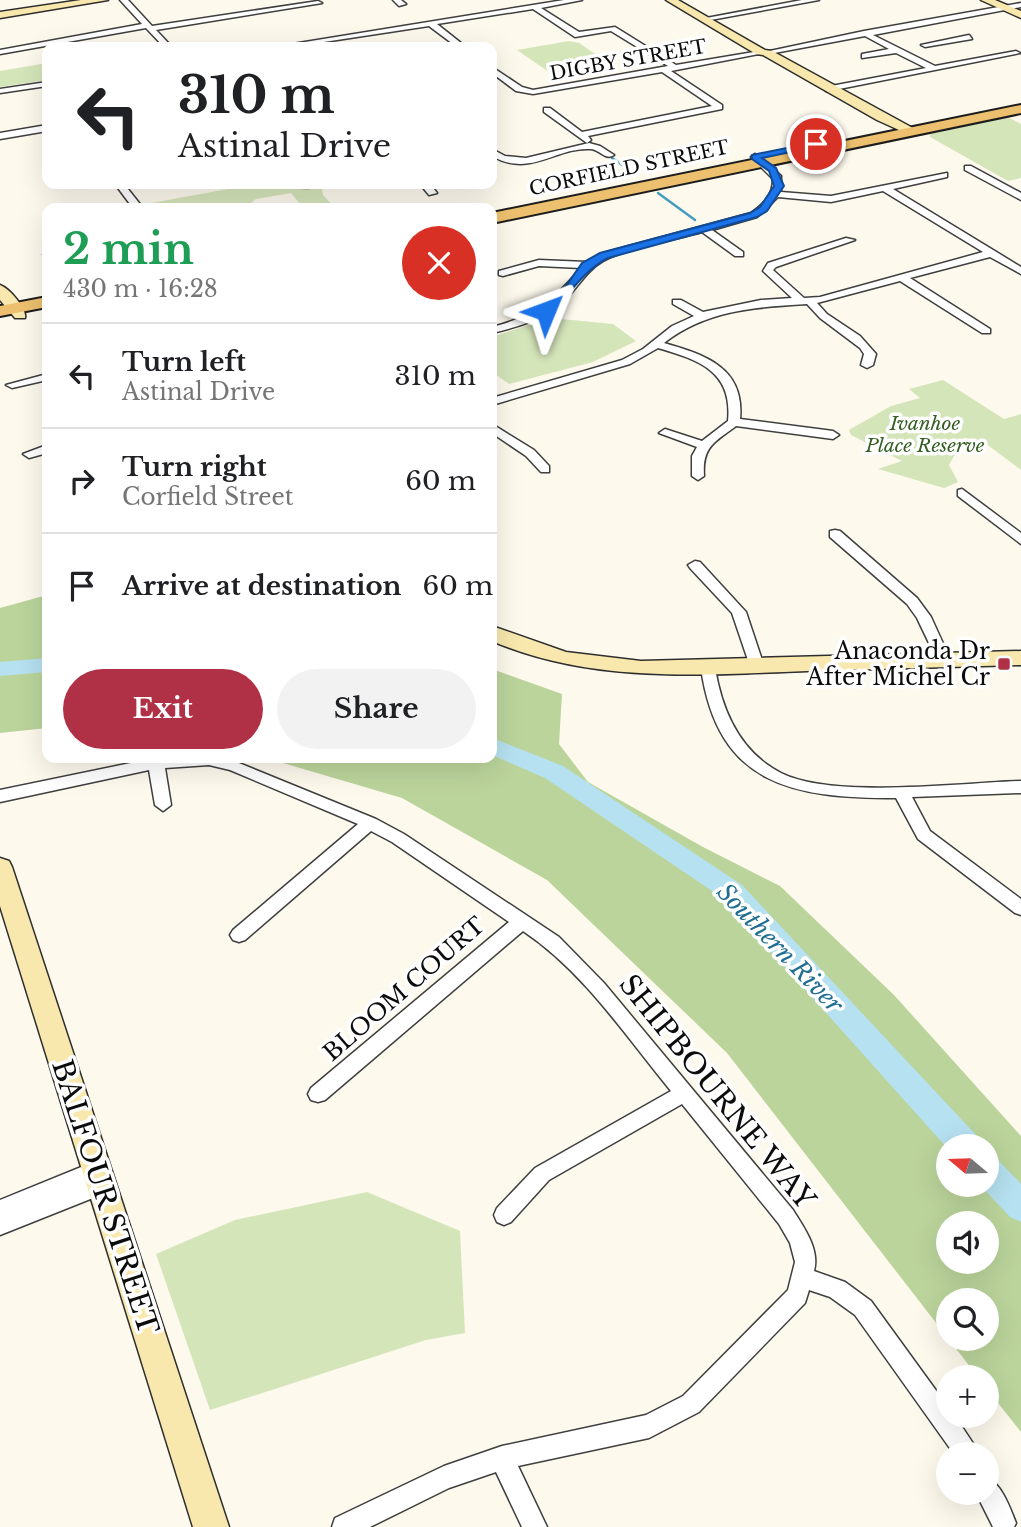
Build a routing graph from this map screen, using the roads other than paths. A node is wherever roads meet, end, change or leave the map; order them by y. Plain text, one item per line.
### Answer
1 (103, 0) edge
2 (124, 0) edge
3 (578, 0) edge
4 (671, 0) edge
5 (814, 0) edge
6 (554, 2) edge
7 (318, 3) dead end
8 (1021, 5) edge
9 (987, 6) edge
10 (534, 7) junction
11 (1005, 8) junction
12 (0, 15) edge
13 (1021, 15) edge
14 (705, 19) junction
15 (430, 23) junction
16 (921, 23) junction
17 (149, 27) junction
18 (934, 29) dead end
19 (864, 33) junction
20 (944, 34) dead end
21 (969, 37) dead end
22 (954, 39) junction
23 (60, 42) edge
24 (163, 42) edge
25 (310, 42) edge
26 (455, 42) edge
27 (925, 44) dead end
28 (42, 45) edge
29 (787, 48) joint
30 (897, 50) junction
31 (0, 52) edge
32 (764, 52) junction
33 (1016, 53) dead end
34 (865, 56) dead end
35 (674, 67) junction
36 (663, 69) junction
37 (934, 69) junction
38 (497, 72) edge
39 (42, 85) edge
40 (829, 89) junction
41 (0, 91) edge
42 (1021, 102) edge
43 (1021, 109) edge
44 (547, 110) dead end
45 (898, 127) junction
46 (42, 129) edge
47 (581, 135) junction
48 (0, 136) edge
49 (589, 146) junction
50 (497, 155) edge
51 (610, 155) dead end
52 (759, 160) junction
53 (968, 168) dead end
54 (944, 175) dead end
55 (885, 188) junction
56 (123, 189) edge
57 (429, 189) edge
58 (432, 193) dead end
59 (776, 194) junction
60 (1021, 197) edge
61 (134, 203) edge
62 (497, 210) edge
63 (497, 217) edge
64 (704, 228) junction
65 (850, 240) dead end
66 (992, 253) junction
67 (739, 254) dead end
68 (585, 265) junction
69 (1021, 271) edge
70 (503, 272) dead end
71 (904, 279) junction
72 (806, 301) junction
73 (677, 302) dead end
74 (42, 303) edge
75 (5, 308) edge
76 (42, 310) edge
77 (701, 315) junction
78 (497, 328) edge
79 (986, 331) dead end
80 (656, 344) junction
81 (867, 365) dead end
82 (42, 378) edge
83 (12, 385) dead end
84 (497, 400) edge
85 (734, 422) junction
86 (497, 431) edge
87 (665, 433) dead end
88 (833, 435) dead end
89 (703, 445) junction
90 (42, 450) edge
91 (29, 454) dead end
92 (545, 469) dead end
93 (698, 475) dead end
94 (962, 493) dead end
95 (835, 534) dead end
96 (1021, 540) edge
97 (695, 565) dead end
98 (497, 635) edge
99 (1021, 659) edge
100 (944, 661) junction
101 (757, 666) junction
102 (708, 668) junction
103 (156, 763) joint
104 (222, 763) edge
105 (1021, 787) edge
106 (900, 791) junction
107 (0, 796) edge
108 (163, 805) dead end
109 (370, 823) junction
110 (0, 867) edge
111 (1021, 908) edge
112 (522, 921) junction
113 (239, 935) dead end
114 (684, 1093) junction
115 (318, 1094) dead end
116 (98, 1177) junction
117 (0, 1210) edge
118 (504, 1215) dead end
119 (0, 1224) edge
120 (804, 1278) junction
121 (959, 1442) edge
122 (502, 1458) junction
123 (995, 1505) edge
124 (1004, 1523) dead end
125 (211, 1527) edge
126 (344, 1527) edge
127 (535, 1527) edge

1 - 12 main road
2 - 17 street
3 - 6 street
4 - 14 main road
5 - 14 street
6 - 10 street
7 - 17 street
8 - 11 street
9 - 11 main road
9 - 16 street, DIGBY STREET
10 - 15 street
10 - 35 street
11 - 13 main road
14 - 32 main road
15 - 25 street
15 - 26 street
16 - 18 street
16 - 19 street, DIGBY STREET
17 - 23 street
17 - 24 street
19 - 29 street, DIGBY STREET
19 - 30 street
20 - 22 street
21 - 22 street
22 - 27 street
28 - 31 street
29 - 32 street, DIGBY STREET
30 - 34 street
30 - 37 street
32 - 35 street, DIGBY STREET
32 - 40 main road
33 - 37 street
35 - 36 street, DIGBY STREET
36 - 38 street, DIGBY STREET
36 - 47 street
37 - 40 street
39 - 41 street
40 - 45 main road
42 - 45 main road, CORFIELD STREET
43 - 45 main road, CORFIELD STREET
44 - 47 street
45 - 52 main road, CORFIELD STREET
46 - 48 street
47 - 49 street
49 - 50 street
49 - 51 street
52 - 59 street
52 - 62 main road, CORFIELD STREET
52 - 63 main road, CORFIELD STREET
53 - 60 street
54 - 55 street
55 - 59 street
55 - 66 street
56 - 61 street
57 - 58 street
59 - 64 street
64 - 67 street
64 - 68 street
65 - 72 street
66 - 69 street
66 - 71 street
68 - 70 street
68 - 78 street
71 - 72 street
71 - 79 street
72 - 77 street
72 - 81 street
73 - 77 street
74 - 75 main road
75 - 76 main road
77 - 80 street
80 - 84 street
80 - 85 street
82 - 83 street
85 - 88 street
85 - 89 street
86 - 92 street
87 - 89 street
89 - 93 street
90 - 91 street
94 - 96 street
95 - 100 street
97 - 101 street
98 - 102 main road
99 - 100 main road
100 - 101 main road
101 - 102 main road
102 - 106 street
103 - 107 street, SHIPBOURNE WAY
103 - 108 street
104 - 109 street, SHIPBOURNE WAY
105 - 106 street
106 - 111 street
109 - 112 street, SHIPBOURNE WAY
109 - 113 street
110 - 116 main road, BALFOUR STREET
112 - 114 street, SHIPBOURNE WAY
112 - 115 street, BLOOM COURT
114 - 118 street
114 - 120 street, SHIPBOURNE WAY
116 - 117 street
116 - 119 street
116 - 125 street, BALFOUR STREET
120 - 121 street
120 - 122 street
122 - 126 street
122 - 127 street
123 - 124 street

